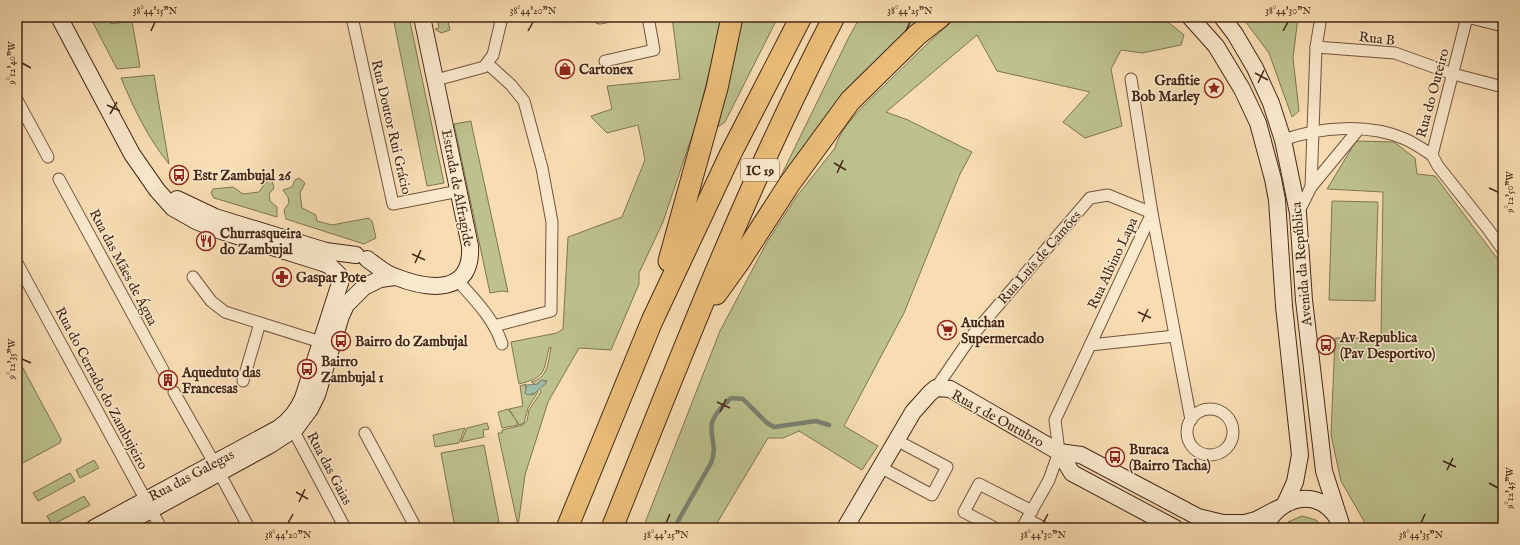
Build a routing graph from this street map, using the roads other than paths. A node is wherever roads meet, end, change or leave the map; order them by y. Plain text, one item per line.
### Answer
1 (59, 17) edge
2 (352, 17) edge
3 (422, 17) edge
4 (502, 17) edge
5 (648, 17) edge
6 (732, 17) edge
7 (801, 17) edge
8 (834, 17) edge
9 (940, 17) edge
10 (1190, 17) edge
11 (1222, 17) edge
12 (1321, 17) edge
13 (1467, 17) edge
14 (1503, 26) edge
15 (1316, 47) junction
16 (605, 61) dead end
17 (488, 64) junction
18 (1453, 74) junction
19 (1131, 79) dead end
20 (436, 80) junction
21 (1503, 87) edge
22 (17, 100) edge
23 (1358, 130) junction
24 (1313, 131) junction
25 (1283, 140) junction
26 (1432, 155) junction
27 (48, 156) dead end
28 (147, 174) junction
29 (59, 179) dead end
30 (1311, 187) junction
31 (459, 191) junction
32 (1152, 213) junction
33 (1298, 213) junction
34 (1503, 250) edge
35 (361, 257) junction
36 (17, 263) edge
37 (193, 277) dead end
38 (395, 277) junction
39 (340, 278) junction
40 (458, 281) junction
41 (365, 287) junction
42 (652, 321) junction
43 (260, 323) junction
44 (494, 326) junction
45 (694, 326) junction
46 (1174, 336) junction
47 (326, 344) junction
48 (502, 344) dead end
49 (1090, 345) junction
50 (163, 370) dead end
51 (243, 381) dead end
52 (936, 388) junction
53 (174, 392) dead end
54 (1191, 420) junction
55 (291, 426) junction
56 (365, 433) dead end
57 (896, 440) junction
58 (1058, 452) junction
59 (212, 459) dead end
60 (880, 467) junction
61 (221, 476) dead end
62 (148, 505) junction
63 (1281, 507) junction
64 (1027, 519) edge
65 (412, 526) edge
66 (1341, 526) edge
67 (94, 528) edge
68 (118, 528) edge
69 (161, 528) edge
70 (249, 528) edge
71 (345, 528) edge
72 (567, 528) edge
73 (612, 528) edge
74 (845, 528) edge
75 (995, 528) edge
76 (1044, 528) edge
77 (1175, 528) edge
78 (1265, 528) edge

1 - 28 street
2 - 31 street, Rua Doutor Rui Grácio
3 - 20 street, Estrada de Alfragide
4 - 17 street
5 - 16 street
6 - 42 highway
7 - 42 highway, IC 19
8 - 45 highway, IC 19
9 - 45 highway
10 - 63 street, Avenida da República
11 - 25 street, Avenida da República
12 - 15 street
13 - 14 street
13 - 18 street, Rua do Outeiro
15 - 18 street, Rua B
15 - 24 street
17 - 20 street
17 - 44 street
18 - 21 street, Rua B
18 - 26 street, Rua do Outeiro
19 - 32 street, Rua Albino Lapa
20 - 31 street, Estrada de Alfragide
22 - 27 street
23 - 24 street
23 - 26 street
23 - 30 street
24 - 25 street
24 - 30 street
25 - 33 street, Avenida da República
26 - 34 street, Rua do Outeiro
28 - 35 street
28 - 39 street
29 - 50 street, Rua das Mães de Água
30 - 33 street
31 - 40 street, Estrada de Alfragide
32 - 46 street
32 - 49 street, Rua Albino Lapa
32 - 52 street, Rua Luís de Camões
33 - 66 street, Avenida da República
35 - 38 street
35 - 39 street
35 - 41 street
36 - 62 street, Rua do Cerrado do Zambujeiro
37 - 43 street
38 - 40 street
38 - 41 street
39 - 41 street
39 - 47 street
40 - 44 street
41 - 47 street
42 - 72 highway, IC 19
43 - 47 street
43 - 51 street
44 - 48 street
45 - 73 highway, IC 19
46 - 49 street
46 - 54 street
47 - 55 street
49 - 58 street, Rua Albino Lapa
52 - 57 street, Rua Luís de Camões
52 - 58 street, Rua 5 de Outubro
53 - 59 street
54 - 54 street
55 - 62 street, Rua das Galegas
55 - 71 street, Rua das Gaias
56 - 65 street
57 - 60 street, Rua Luís de Camões
57 - 60 street
58 - 63 street, Rua 5 de Outubro
58 - 64 street
58 - 77 street, Rua 5 de Outubro
60 - 74 street, Rua Luís de Camões
61 - 70 street
62 - 67 street, Rua das Galegas
62 - 68 street, Rua das Galegas
62 - 69 street, Rua do Cerrado do Zambujeiro
63 - 66 street, Rua 5 de Outubro
63 - 78 street, Avenida da República
64 - 75 street
64 - 76 street

